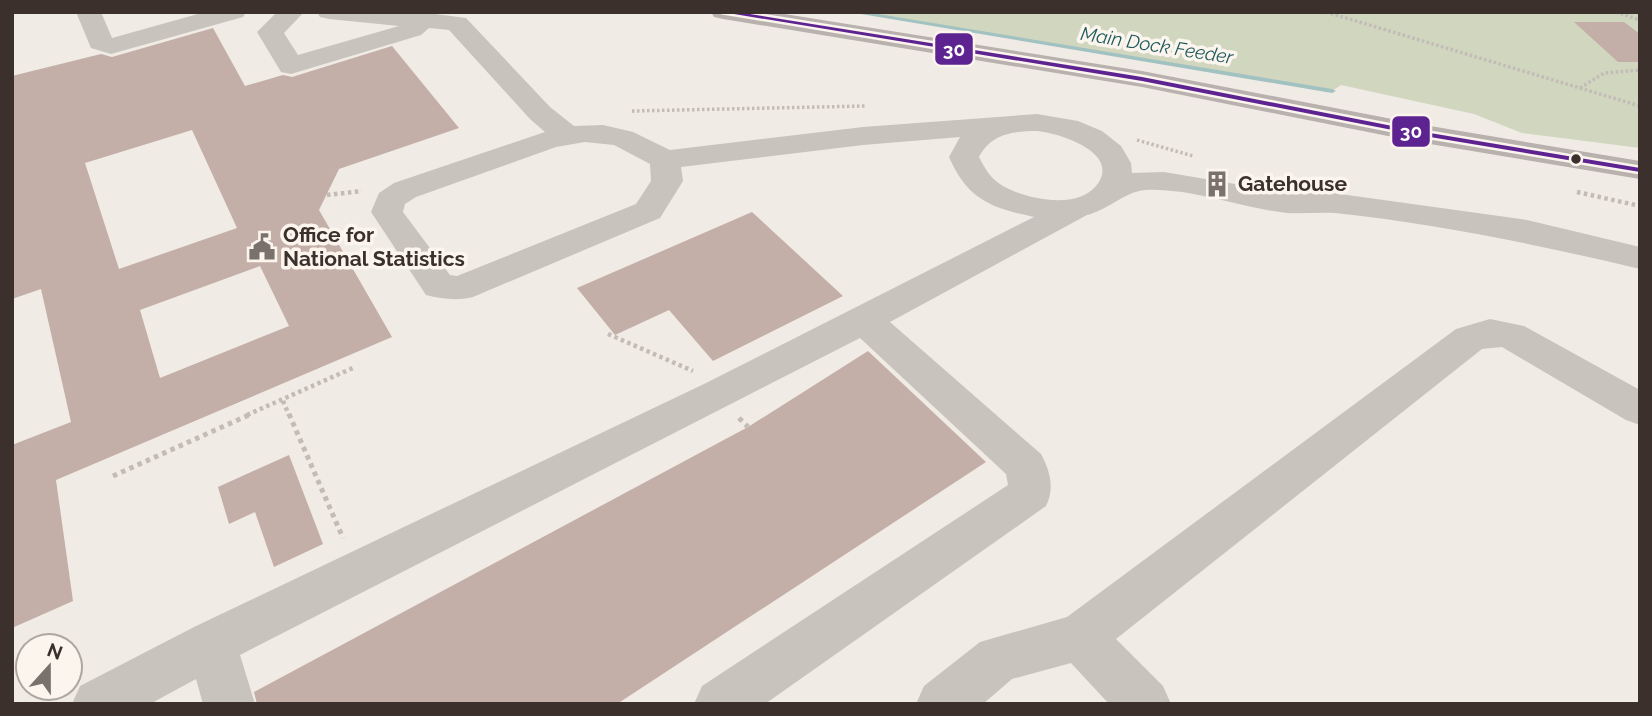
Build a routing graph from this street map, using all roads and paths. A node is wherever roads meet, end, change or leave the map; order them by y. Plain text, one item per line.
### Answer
1 (88, 12) edge
2 (234, 12) edge
3 (292, 12) edge
4 (329, 12) edge
5 (723, 12) edge
6 (1326, 12) edge
7 (1616, 12) edge
8 (424, 19) junction
9 (1640, 20) edge
10 (1640, 70) edge
11 (1579, 88) junction
12 (1640, 106) edge
13 (994, 127) junction
14 (565, 133) junction
15 (1419, 133) junction
16 (881, 134) junction
17 (1103, 146) junction
18 (665, 160) junction
19 (966, 168) junction
20 (1640, 169) edge
21 (1640, 188) edge
22 (1577, 192) dead end
23 (992, 195) junction
24 (1096, 198) junction
25 (1333, 203) junction
26 (1640, 206) edge
27 (1464, 224) junction
28 (1640, 258) edge
29 (969, 265) junction
30 (1640, 273) edge
31 (864, 320) junction
32 (608, 334) dead end
33 (355, 367) dead end
34 (703, 376) dead end
35 (283, 401) junction
36 (1640, 409) edge
37 (113, 475) dead end
38 (357, 573) junction
39 (1080, 637) junction
40 (212, 644) junction
41 (99, 704) edge
42 (229, 704) edge
43 (720, 704) edge
44 (942, 704) edge
45 (1146, 704) edge

1 - 2 lane
3 - 8 lane
4 - 8 lane
5 - 15 main road
6 - 11 path
7 - 9 path
8 - 14 lane
10 - 11 path
11 - 12 path
13 - 16 lane
13 - 17 lane
13 - 19 lane
14 - 18 lane
14 - 18 lane
15 - 20 main road
15 - 21 main road
16 - 18 lane
16 - 19 lane
17 - 24 lane
17 - 25 lane
19 - 23 lane
22 - 26 path
23 - 24 lane
23 - 29 lane
24 - 25 lane
24 - 29 lane
25 - 27 lane
27 - 28 lane
27 - 30 lane
29 - 31 lane
31 - 38 lane
31 - 43 lane
32 - 34 path
33 - 35 path
35 - 37 path
35 - 38 path
36 - 39 lane
38 - 40 lane
39 - 44 lane
39 - 45 lane
40 - 41 lane
40 - 42 lane

